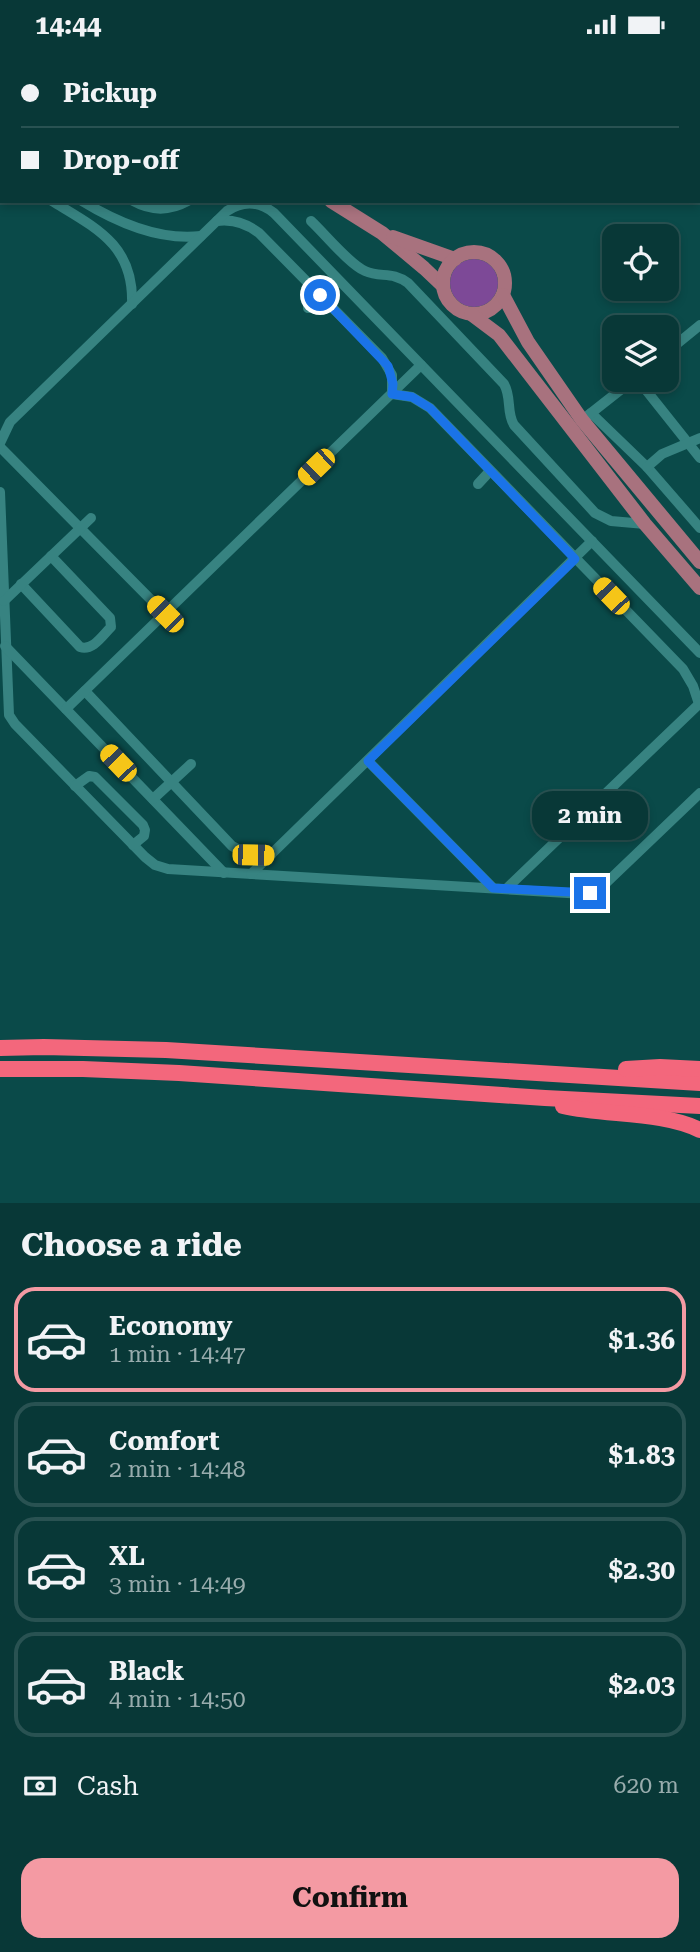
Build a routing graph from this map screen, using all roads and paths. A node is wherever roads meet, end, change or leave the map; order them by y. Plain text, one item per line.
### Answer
1 (55, 203) edge
2 (86, 203) edge
3 (182, 203) edge
4 (336, 203) edge
5 (150, 204) edge
6 (217, 221) junction
7 (312, 221) dead end
8 (382, 233) junction
9 (201, 236) junction
10 (454, 259) junction
11 (443, 286) junction
12 (320, 295) junction
13 (503, 295) junction
14 (132, 304) junction
15 (308, 308) dead end
16 (471, 314) junction
17 (700, 325) edge
18 (679, 342) edge
19 (421, 365) junction
20 (618, 392) edge
21 (648, 392) edge
22 (392, 394) junction
23 (587, 417) junction
24 (700, 438) edge
25 (688, 443) junction
26 (0, 445) edge
27 (700, 458) edge
28 (647, 467) junction
29 (490, 471) junction
30 (478, 484) dead end
31 (0, 492) edge
32 (91, 518) dead end
33 (645, 524) junction
34 (80, 528) junction
35 (700, 528) edge
36 (592, 541) junction
37 (51, 556) junction
38 (575, 559) junction
39 (700, 562) edge
40 (21, 584) junction
41 (700, 589) edge
42 (4, 601) junction
43 (165, 614) junction
44 (5, 646) junction
45 (700, 653) edge
46 (85, 691) junction
47 (700, 703) edge
48 (66, 709) junction
49 (368, 761) junction
50 (191, 764) dead end
51 (171, 782) junction
52 (75, 786) junction
53 (700, 793) edge
54 (153, 799) junction
55 (133, 845) junction
56 (271, 855) junction
57 (224, 873) junction
58 (251, 874) junction
59 (493, 888) junction
60 (506, 889) junction
61 (0, 1048) edge
62 (0, 1069) edge
63 (700, 1069) edge
64 (588, 1076) junction
65 (700, 1083) edge
66 (545, 1098) junction
67 (700, 1105) edge
68 (700, 1129) edge

1 - 14 street
2 - 9 street
3 - 5 street
4 - 8 main road
6 - 9 street
6 - 12 street
6 - 19 street
7 - 33 street
8 - 10 main road
8 - 11 main road
9 - 14 street
10 - 11 main road
10 - 13 main road
11 - 16 main road
12 - 15 street
12 - 22 street
13 - 16 main road
13 - 23 main road
14 - 26 street
16 - 33 main road
17 - 18 street
19 - 22 street
19 - 36 street
20 - 23 street
21 - 25 street
22 - 29 street
22 - 43 street
23 - 28 street
23 - 39 main road
24 - 25 street
25 - 27 street
25 - 28 street
26 - 34 street
28 - 35 street
29 - 30 street
29 - 38 street
31 - 42 street
32 - 34 street
33 - 41 main road
34 - 37 street
34 - 43 street
36 - 38 street
36 - 45 street
37 - 40 street
37 - 40 street
38 - 47 street
38 - 49 street
40 - 42 street
42 - 44 street
43 - 46 street
44 - 48 street
44 - 52 street
46 - 48 street
46 - 51 street
47 - 60 street
48 - 54 street
49 - 56 street
49 - 59 street
50 - 51 street
51 - 54 street
51 - 56 street
52 - 55 street
52 - 55 street
53 - 60 street
54 - 57 street
55 - 57 street
56 - 58 street
57 - 58 street
58 - 59 street
59 - 60 street
61 - 64 highway
62 - 66 highway
63 - 64 highway
64 - 65 highway
66 - 67 highway
66 - 68 highway

